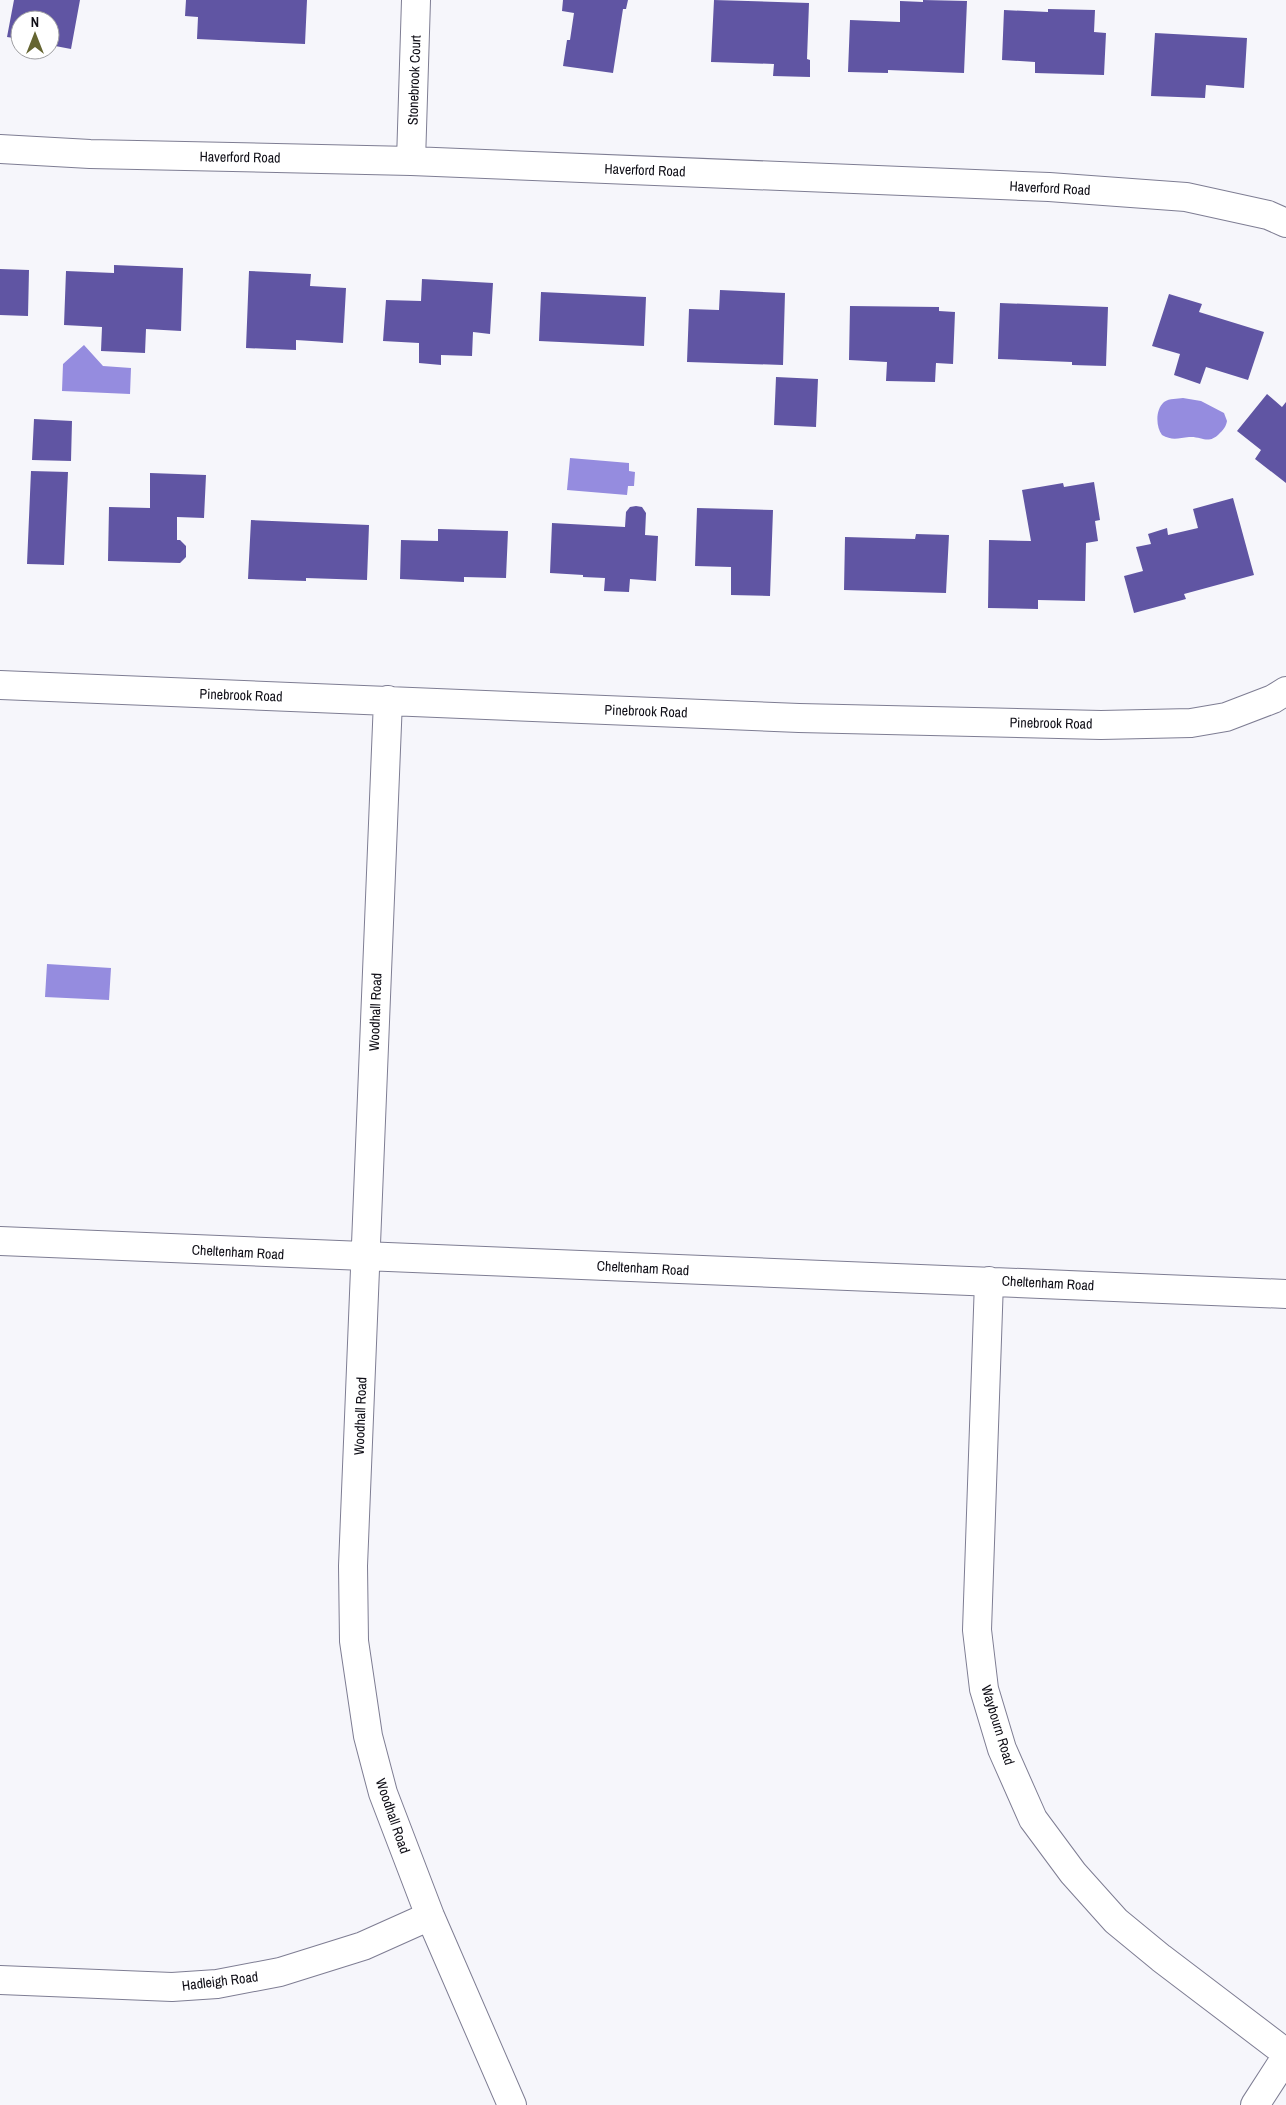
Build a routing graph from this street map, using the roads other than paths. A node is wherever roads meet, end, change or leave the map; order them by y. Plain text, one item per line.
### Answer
1 (416, 0) edge
2 (0, 149) edge
3 (411, 161) junction
4 (1286, 223) edge
5 (0, 685) edge
6 (1286, 691) edge
7 (388, 700) junction
8 (0, 1241) edge
9 (365, 1257) junction
10 (988, 1281) junction
11 (1286, 1294) edge
12 (430, 1916) junction
13 (0, 1980) edge
14 (1286, 2053) edge
15 (1286, 2057) edge
16 (512, 2105) edge
17 (1255, 2105) edge

1 - 3 street, Stonebrook Court
2 - 3 street, Haverford Road
3 - 4 street, Haverford Road
5 - 7 street, Pinebrook Road
6 - 7 street, Pinebrook Road
7 - 9 street, Woodhall Road
8 - 9 street, Cheltenham Road
9 - 10 street, Cheltenham Road
9 - 12 street, Woodhall Road
10 - 11 street, Cheltenham Road
10 - 14 street, Waybourn Road
12 - 13 street, Hadleigh Road
12 - 16 street, Woodhall Road
15 - 17 street

